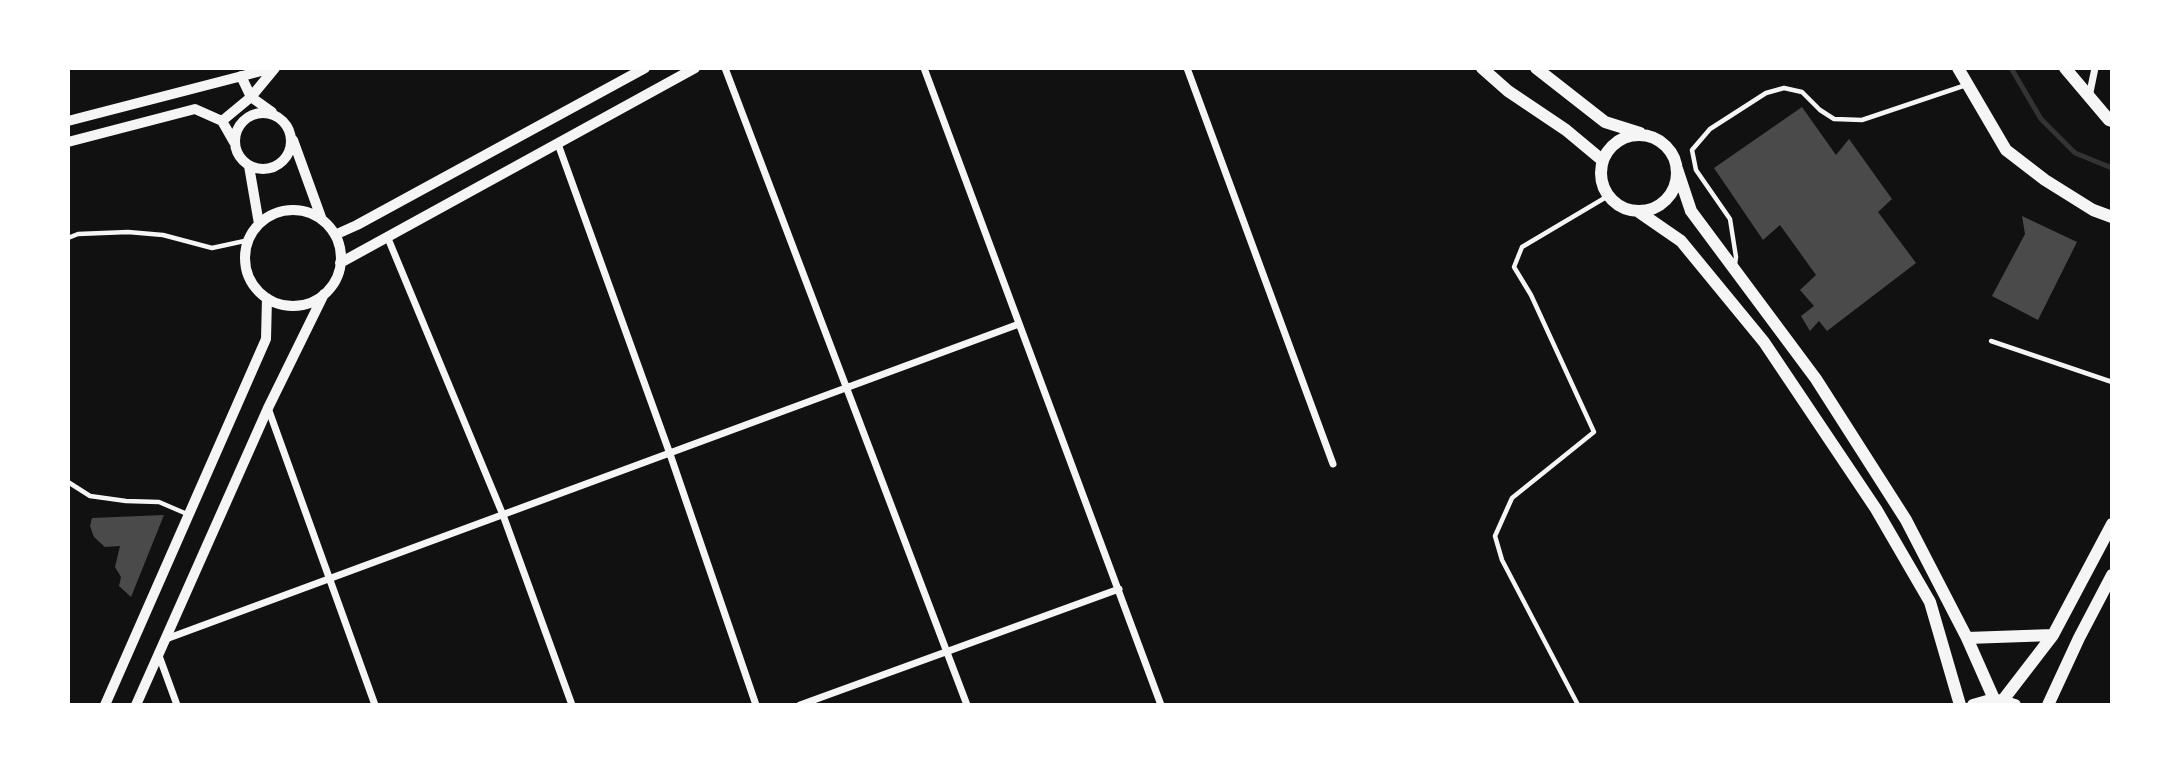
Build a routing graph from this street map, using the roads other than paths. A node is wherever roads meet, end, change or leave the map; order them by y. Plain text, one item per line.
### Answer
1 (274, 68) edge
2 (645, 68) edge
3 (695, 68) edge
4 (725, 68) edge
5 (924, 68) edge
6 (1187, 68) edge
7 (1482, 68) edge
8 (1535, 68) edge
9 (1958, 68) edge
10 (2065, 68) edge
11 (2095, 68) edge
12 (241, 76) junction
13 (1966, 85) junction
14 (251, 97) junction
15 (2089, 98) junction
16 (281, 118) junction
17 (68, 121) edge
18 (222, 121) junction
19 (2112, 121) edge
20 (290, 133) junction
21 (1644, 135) junction
22 (68, 142) edge
23 (234, 142) junction
24 (558, 144) junction
25 (1602, 160) junction
26 (249, 166) junction
27 (1677, 169) junction
28 (1608, 196) junction
29 (1639, 212) junction
30 (2112, 217) edge
31 (322, 220) junction
32 (259, 223) junction
33 (333, 232) junction
34 (387, 236) junction
35 (68, 238) edge
36 (248, 240) junction
37 (340, 263) junction
38 (1734, 272) junction
39 (324, 294) junction
40 (267, 298) junction
41 (1019, 324) junction
42 (1990, 341) dead end
43 (2112, 382) edge
44 (847, 388) junction
45 (268, 408) junction
46 (670, 454) junction
47 (1333, 464) dead end
48 (68, 482) edge
49 (190, 515) junction
50 (503, 515) junction
51 (2112, 524) edge
52 (2112, 575) edge
53 (328, 579) junction
54 (1119, 589) junction
55 (2053, 635) junction
56 (1966, 638) junction
57 (164, 640) junction
58 (158, 653) junction
59 (947, 653) junction
60 (2004, 701) edge
61 (105, 705) edge
62 (136, 705) edge
63 (177, 705) edge
64 (375, 705) edge
65 (572, 705) edge
66 (756, 705) edge
67 (800, 705) edge
68 (967, 705) edge
69 (1160, 705) edge
70 (1578, 705) edge
71 (1960, 705) edge
72 (1973, 705) edge
73 (2048, 705) edge

1 - 12 street
1 - 14 street
2 - 33 street
3 - 24 street
4 - 44 street
5 - 41 street
6 - 47 street
7 - 25 main road
8 - 21 main road
9 - 13 main road
10 - 15 main road
11 - 15 street
12 - 14 street
12 - 17 street
13 - 30 main road
13 - 38 lane
14 - 16 street
14 - 18 street
15 - 19 main road
16 - 20 street
16 - 23 street
18 - 22 street
18 - 23 street
20 - 26 street
20 - 31 street
21 - 25 main road
21 - 27 main road
23 - 26 street
24 - 34 street
24 - 46 street
25 - 28 main road
26 - 32 street
27 - 29 main road
27 - 38 main road
28 - 29 main road
28 - 70 lane
29 - 71 main road
31 - 32 street
31 - 33 street
32 - 36 street
33 - 37 street
34 - 37 street
34 - 50 street
35 - 36 lane
36 - 40 street
37 - 39 street
38 - 56 main road
39 - 40 street
39 - 45 street
40 - 49 street
41 - 44 street
41 - 54 street
42 - 43 lane
44 - 46 street
44 - 59 street
45 - 53 street
45 - 57 street
46 - 50 street
46 - 66 street
48 - 49 lane
49 - 61 street
50 - 53 street
50 - 65 street
51 - 55 main road
52 - 73 main road
53 - 57 street
53 - 64 street
54 - 59 street
54 - 69 street
55 - 56 main road
55 - 60 main road
56 - 60 main road
57 - 58 street
58 - 62 street
58 - 63 street
59 - 67 street
59 - 68 street
60 - 72 main road

